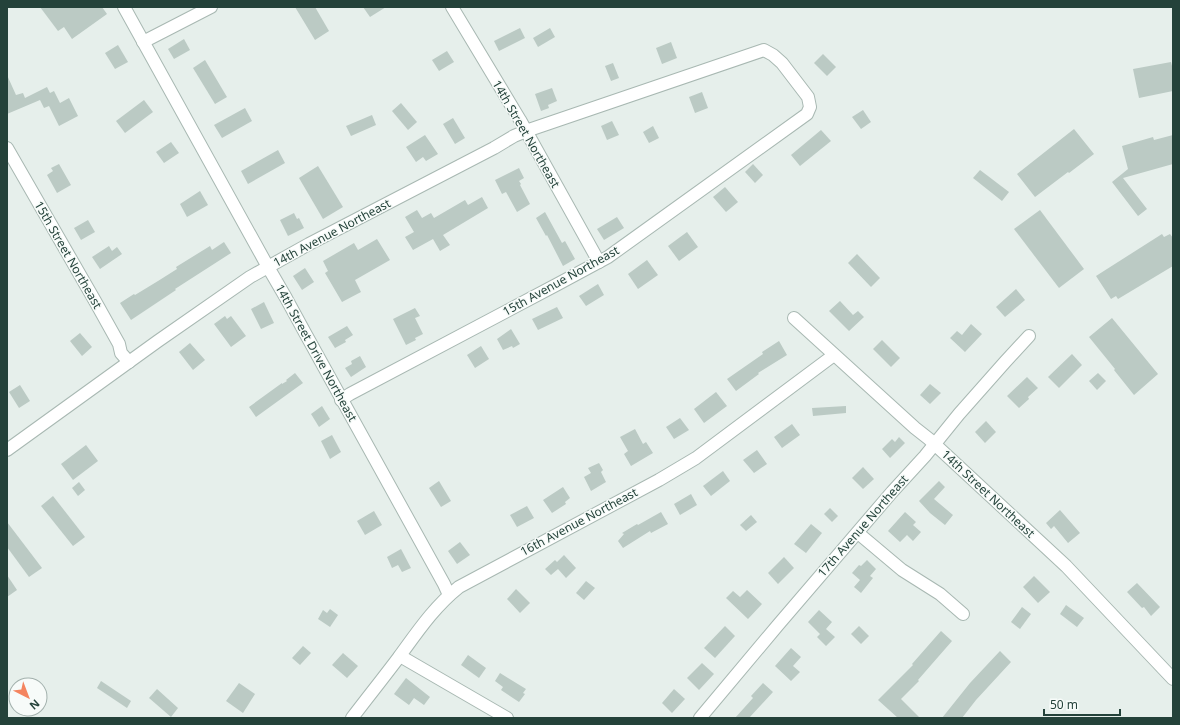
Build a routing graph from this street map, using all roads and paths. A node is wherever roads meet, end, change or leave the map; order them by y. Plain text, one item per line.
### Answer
1 (124, 7) edge
2 (211, 7) edge
3 (452, 7) edge
4 (143, 42) junction
5 (807, 114) joint
6 (526, 131) junction
7 (7, 148) edge
8 (599, 262) junction
9 (268, 267) junction
10 (794, 318) dead end
11 (1029, 336) dead end
12 (834, 355) junction
13 (129, 362) junction
14 (341, 400) junction
15 (935, 444) junction
16 (7, 450) edge
17 (858, 533) junction
18 (449, 595) junction
19 (963, 614) dead end
20 (400, 656) junction
21 (1173, 680) edge
22 (352, 718) edge
23 (507, 718) edge
24 (700, 718) edge

1 - 4 street, 14th Street Drive Northeast
2 - 4 street
3 - 6 street, 14th Street Northeast
4 - 9 street, 14th Street Drive Northeast
5 - 6 street, 14th Avenue Northeast
5 - 8 street, 15th Avenue Northeast
6 - 8 street, 14th Street Northeast
6 - 9 street, 14th Avenue Northeast
7 - 13 street, 15th Street Northeast
8 - 14 street, 15th Avenue Northeast
9 - 13 street, 14th Avenue Northeast
9 - 14 street, 14th Street Drive Northeast
10 - 12 street, 14th Street Northeast
11 - 15 street, 17th Avenue Northeast
12 - 15 street, 14th Street Northeast
12 - 18 street, 16th Avenue Northeast
13 - 16 street, 14th Avenue Northeast
14 - 18 street, 14th Street Drive Northeast
15 - 17 street, 17th Avenue Northeast
15 - 21 street, 14th Street Northeast
17 - 19 street
17 - 24 street, 17th Avenue Northeast
18 - 20 street, 16th Avenue Northeast
20 - 22 street, 16th Avenue Northeast
20 - 23 street

